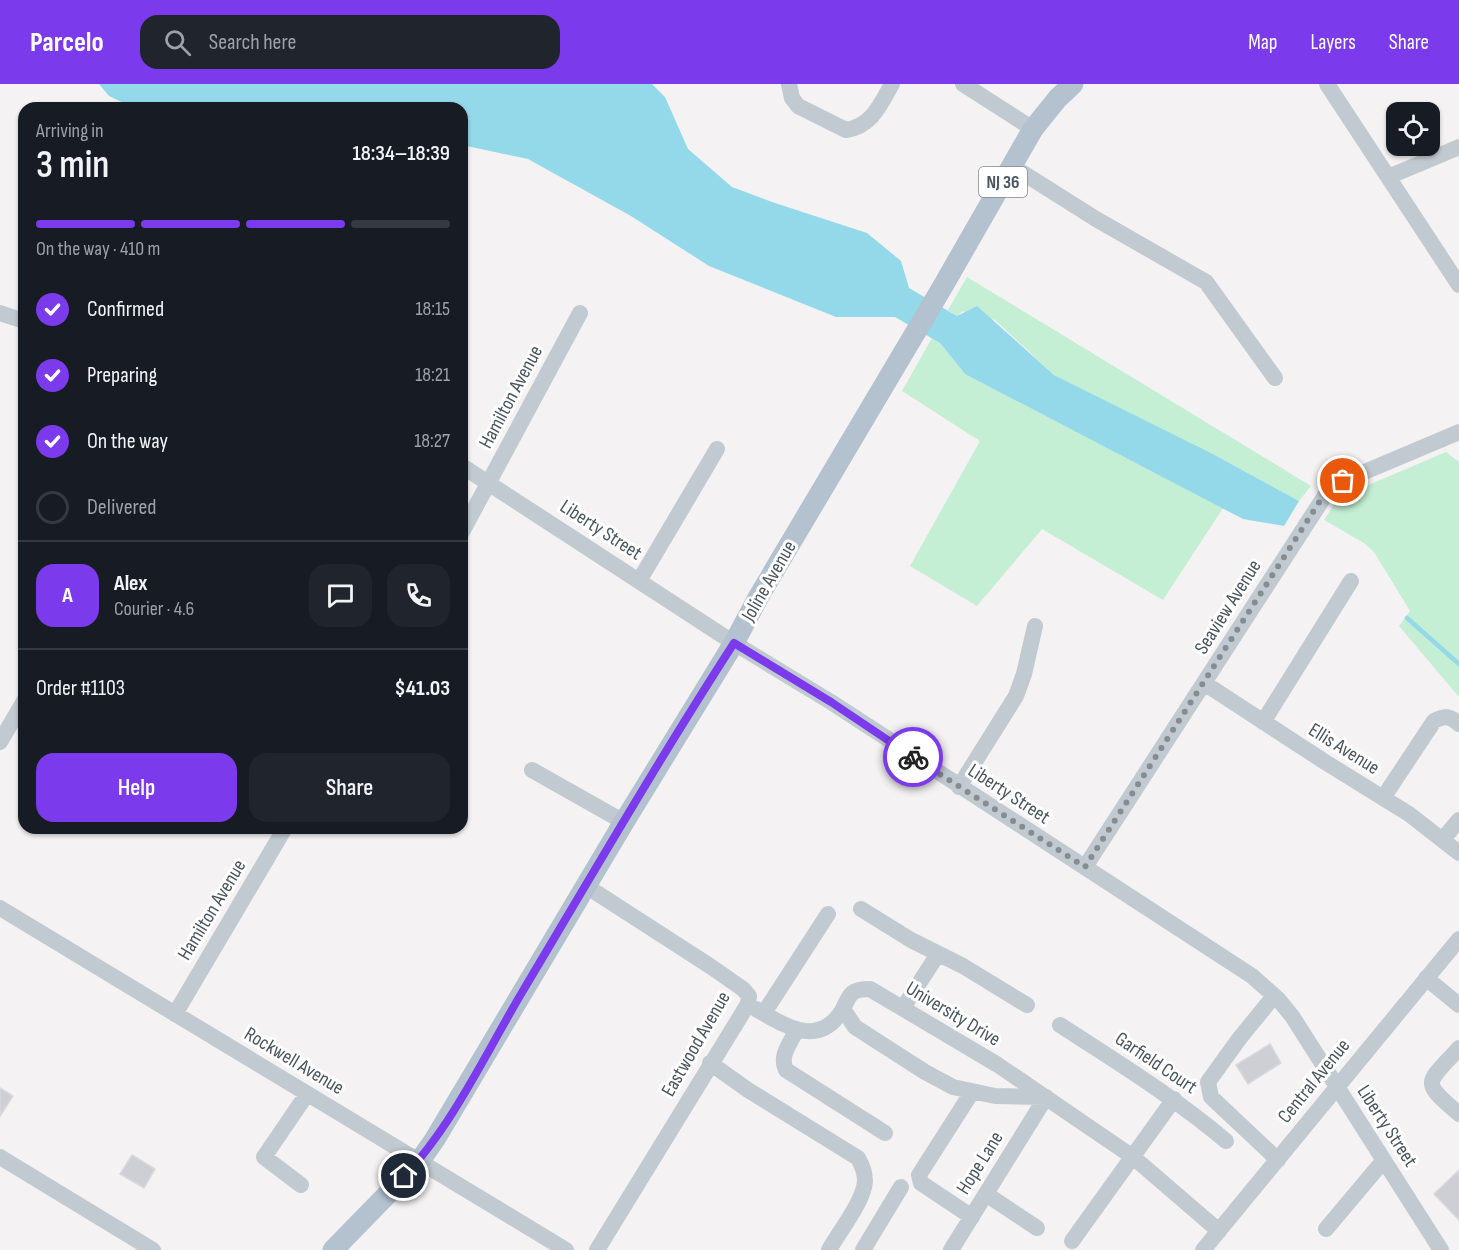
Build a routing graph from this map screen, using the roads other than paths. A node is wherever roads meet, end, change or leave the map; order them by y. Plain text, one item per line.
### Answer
1 (789, 84) edge
2 (892, 84) edge
3 (964, 84) edge
4 (1073, 84) edge
5 (1327, 84) edge
6 (1033, 129) junction
7 (1459, 147) edge
8 (1012, 166) junction
9 (1388, 177) junction
10 (1459, 285) edge
11 (0, 313) edge
12 (580, 313) dead end
13 (18, 319) edge
14 (1275, 378) dead end
15 (1459, 432) edge
16 (717, 449) dead end
17 (468, 470) edge
18 (489, 483) junction
19 (468, 521) edge
20 (639, 581) junction
21 (1351, 581) dead end
22 (1035, 626) dead end
23 (734, 643) junction
24 (1204, 683) junction
25 (18, 711) edge
26 (1263, 722) junction
27 (1459, 724) edge
28 (0, 741) edge
29 (532, 770) dead end
30 (958, 787) junction
31 (1383, 798) junction
32 (1459, 820) edge
33 (624, 822) junction
34 (281, 834) edge
35 (1443, 840) junction
36 (1459, 854) edge
37 (1085, 867) junction
38 (586, 886) junction
39 (0, 908) edge
40 (861, 909) dead end
41 (828, 914) dead end
42 (1459, 939) edge
43 (938, 954) junction
44 (1426, 978) junction
45 (1274, 996) junction
46 (748, 1004) junction
47 (1027, 1005) dead end
48 (1459, 1005) edge
49 (903, 1008) junction
50 (843, 1009) junction
51 (764, 1013) junction
52 (175, 1014) junction
53 (1060, 1025) dead end
54 (796, 1031) junction
55 (1459, 1048) edge
56 (710, 1063) junction
57 (1337, 1087) junction
58 (972, 1092) junction
59 (307, 1094) junction
60 (1046, 1097) junction
61 (1174, 1099) junction
62 (1459, 1114) edge
63 (885, 1133) dead end
64 (1226, 1141) dead end
65 (1132, 1156) junction
66 (0, 1157) edge
67 (1278, 1160) junction
68 (1384, 1160) junction
69 (418, 1162) junction
70 (301, 1185) dead end
71 (901, 1188) dead end
72 (986, 1194) junction
73 (972, 1217) junction
74 (1037, 1228) dead end
75 (1326, 1229) dead end
76 (1219, 1231) junction
77 (1072, 1241) dead end
78 (153, 1250) edge
79 (333, 1250) edge
80 (566, 1250) edge
81 (597, 1250) edge
82 (829, 1250) edge
83 (863, 1250) edge
84 (951, 1250) edge
85 (1203, 1250) edge
86 (1441, 1250) edge

1 - 2 street
3 - 6 street
4 - 6 main road, Joline Avenue / NJ 36
5 - 9 street
6 - 8 main road, Joline Avenue / NJ 36
7 - 9 street
8 - 14 street
8 - 23 main road, Joline Avenue / NJ 36
9 - 10 street
11 - 13 street
12 - 18 street, Hamilton Avenue
15 - 24 street, Seaview Avenue
16 - 20 street
17 - 18 street, Liberty Street
18 - 19 street, Hamilton Avenue
18 - 20 street, Liberty Street
20 - 23 street, Liberty Street
21 - 26 street
22 - 30 street
23 - 30 street, Liberty Street
23 - 33 main road, Joline Avenue / NJ 36
24 - 26 street, Ellis Avenue
24 - 37 street, Seaview Avenue
25 - 28 street
26 - 31 street, Ellis Avenue
27 - 31 street
29 - 33 street
30 - 37 street, Liberty Street
31 - 35 street, Ellis Avenue
32 - 35 street
33 - 38 main road, Joline Avenue / NJ 36
34 - 52 street, Hamilton Avenue
35 - 36 street, Ellis Avenue
37 - 45 street, Liberty Street
38 - 46 street, Eastwood Avenue
38 - 69 main road, Joline Avenue / NJ 36
39 - 52 street, Rockwell Avenue
40 - 43 street
41 - 51 street
42 - 44 street, Central Avenue
43 - 47 street
43 - 49 street
44 - 48 street
44 - 57 street, Central Avenue
45 - 57 street, Liberty Street
45 - 67 street
46 - 51 street
46 - 56 street, Eastwood Avenue
49 - 50 street, University Drive
49 - 60 street, University Drive
50 - 54 street, University Drive
50 - 58 street
51 - 54 street
52 - 59 street, Rockwell Avenue
53 - 61 street, Garfield Court
54 - 63 street
55 - 62 street
56 - 81 street, Eastwood Avenue
56 - 82 street
57 - 67 street, Central Avenue
57 - 68 street, Liberty Street
58 - 60 street
58 - 73 street
59 - 69 street, Rockwell Avenue
59 - 70 street
60 - 65 street, University Drive
60 - 72 street, Hope Lane
61 - 64 street, Garfield Court
61 - 65 street
65 - 76 street, University Drive
65 - 77 street
66 - 78 street
67 - 76 street, Central Avenue
68 - 75 street
68 - 86 street, Liberty Street
69 - 79 main road, Joline Avenue / NJ 36
69 - 80 street, Rockwell Avenue
71 - 83 street
72 - 73 street, Hope Lane
72 - 74 street
73 - 84 street, Hope Lane
76 - 85 street, Central Avenue

